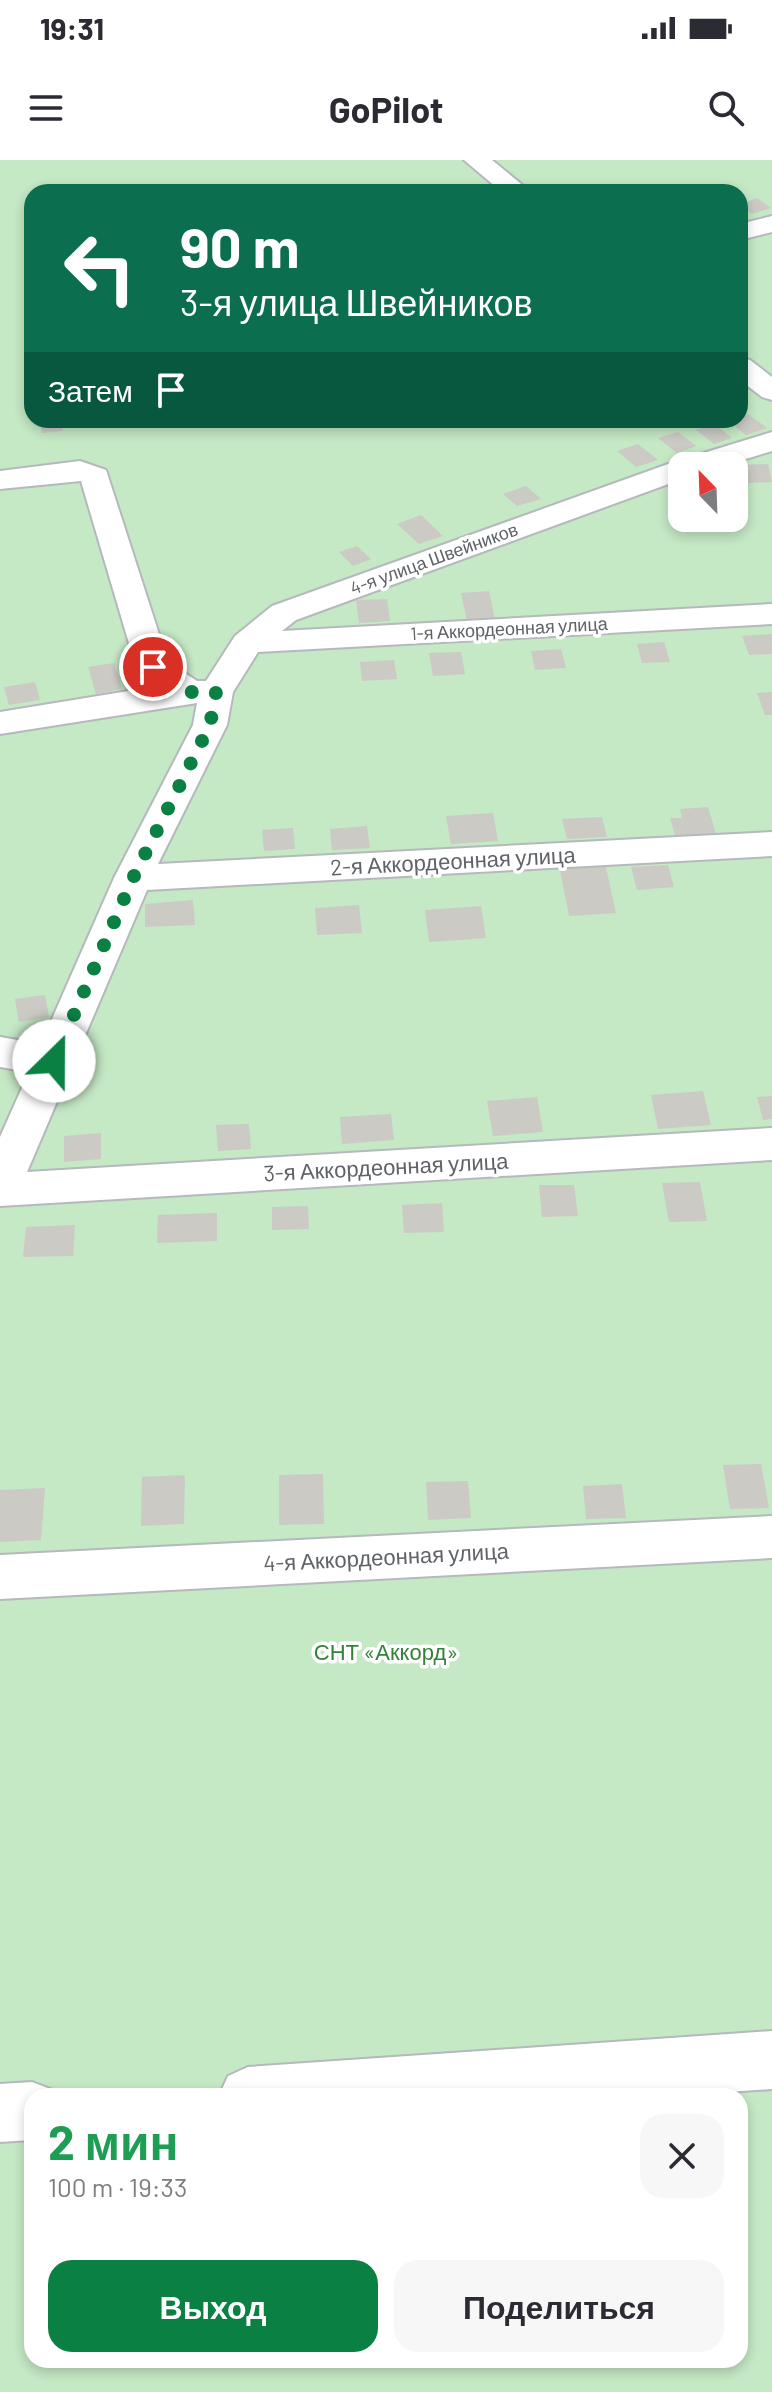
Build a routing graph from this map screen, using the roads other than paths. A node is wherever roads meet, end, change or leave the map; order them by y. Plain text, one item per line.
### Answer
1 (476, 160) edge
2 (508, 184) edge
3 (772, 224) edge
4 (748, 230) edge
5 (748, 372) edge
6 (772, 391) edge
7 (772, 441) edge
8 (736, 452) edge
9 (668, 474) edge
10 (0, 480) edge
11 (772, 614) edge
12 (247, 643) junction
13 (203, 692) junction
14 (0, 723) edge
15 (772, 844) edge
16 (133, 878) junction
17 (0, 1052) edge
18 (54, 1061) junction
19 (772, 1144) edge
20 (0, 1188) edge
21 (772, 1537) edge
22 (0, 1577) edge
23 (772, 2060) edge
24 (364, 2088) edge
25 (24, 2112) edge
26 (0, 2113) edge

1 - 2 street
3 - 4 street
5 - 6 street
7 - 8 street
9 - 12 street, 4-я улица Швейников
10 - 13 street
11 - 12 street, 1-я Аккордеонная улица
12 - 13 street, 4-я улица Швейников
13 - 14 street
13 - 16 street, 4-я улица Швейников
15 - 16 street, 2-я Аккордеонная улица
16 - 18 street, 4-я улица Швейников
17 - 18 street
18 - 20 street, 4-я улица Швейников
19 - 20 street, 3-я Аккордеонная улица
21 - 22 street, 4-я Аккордеонная улица
23 - 24 street
25 - 26 street

